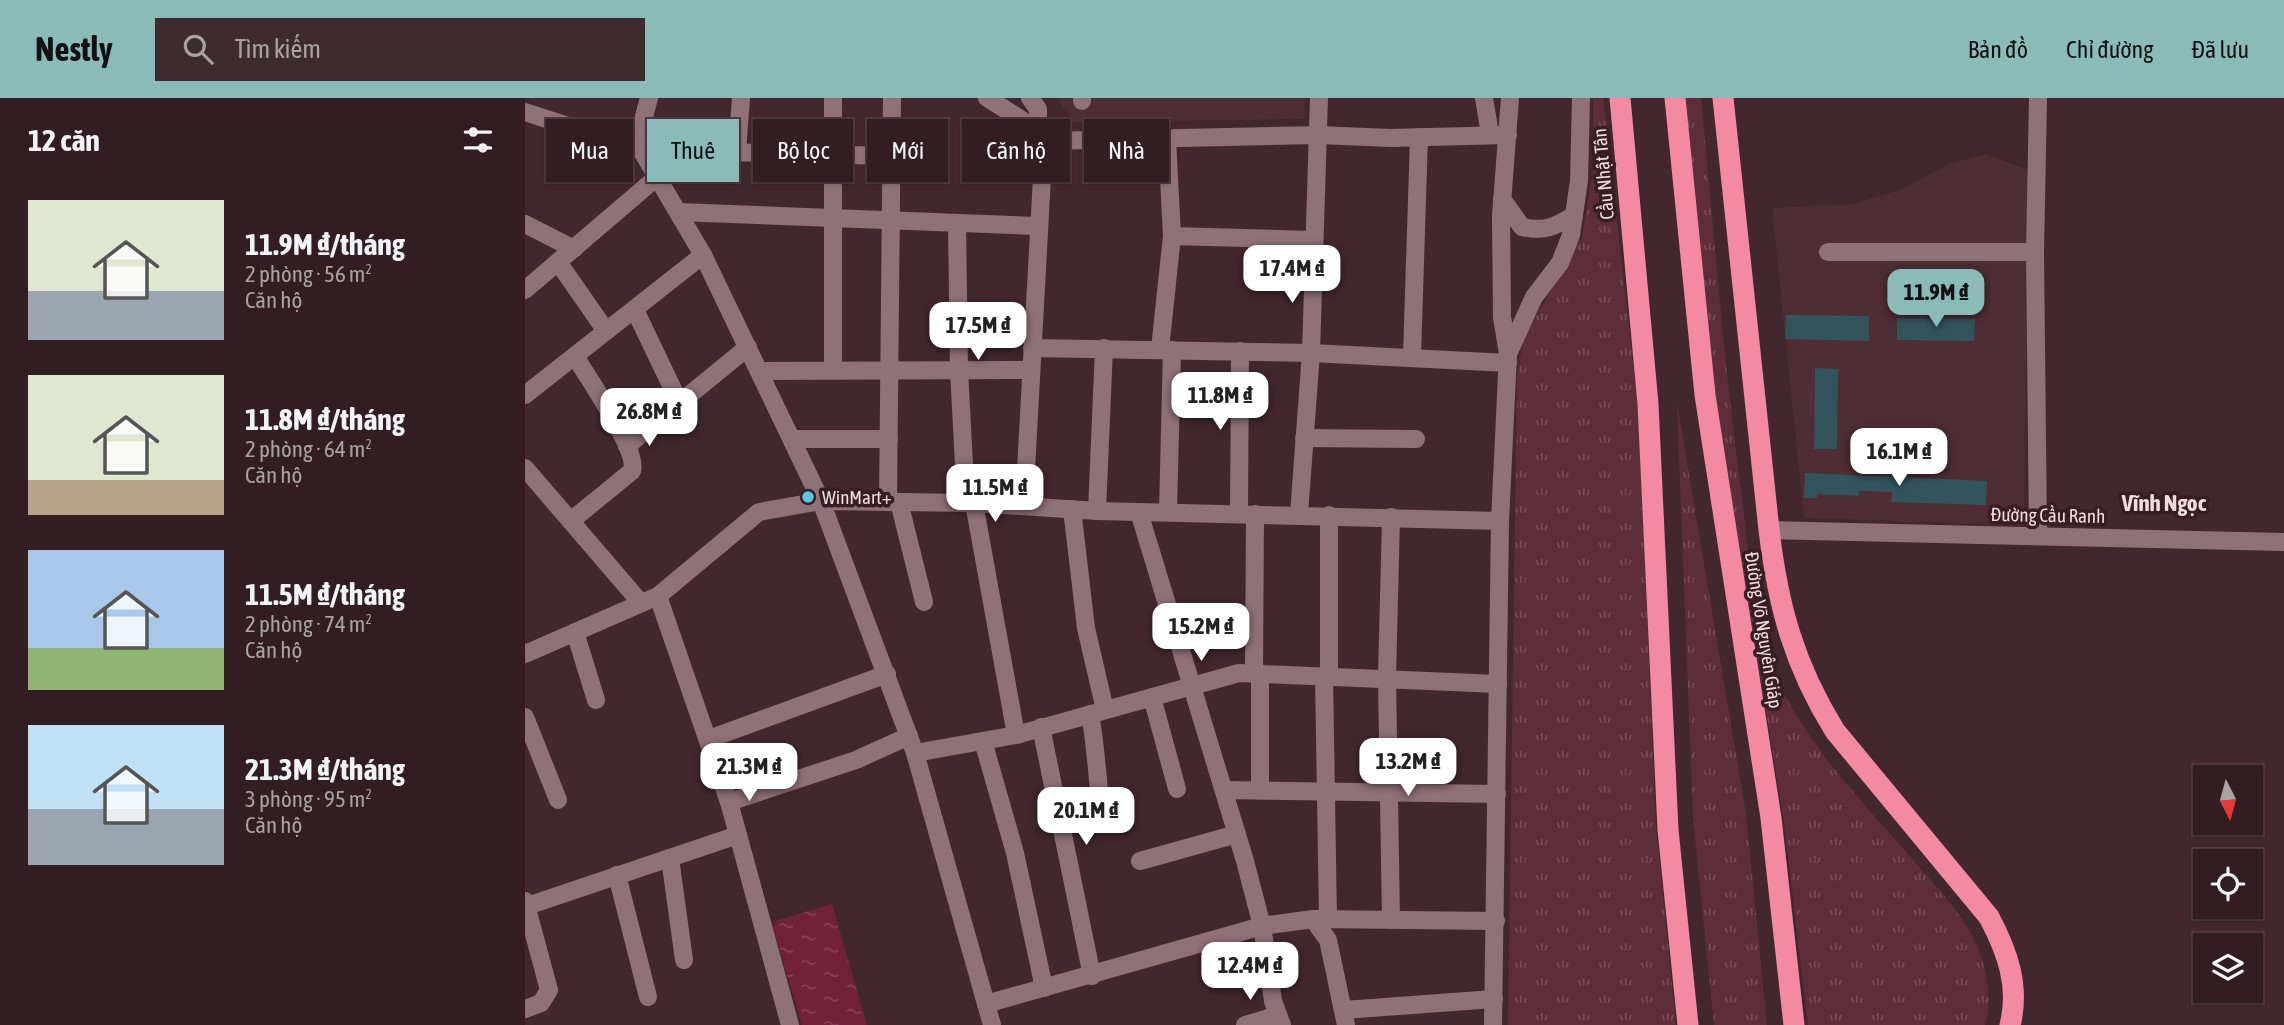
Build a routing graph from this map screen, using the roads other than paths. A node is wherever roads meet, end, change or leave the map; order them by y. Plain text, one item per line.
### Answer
1 (649, 98) edge
2 (741, 98) edge
3 (833, 98) edge
4 (892, 98) edge
5 (987, 98) edge
6 (1030, 98) edge
7 (1319, 98) edge
8 (1484, 98) edge
9 (1510, 98) edge
10 (1581, 98) edge
11 (1613, 98) edge
12 (1620, 98) edge
13 (1675, 98) edge
14 (1681, 98) edge
15 (1723, 98) edge
16 (2038, 98) edge
17 (525, 112) edge
18 (833, 119) edge
19 (892, 119) edge
20 (1019, 119) edge
21 (1039, 119) edge
22 (739, 125) edge
23 (1319, 135) junction
24 (1499, 135) junction
25 (1419, 136) junction
26 (1169, 139) edge
27 (639, 146) junction
28 (647, 146) edge
29 (647, 161) edge
30 (1169, 178) edge
31 (651, 182) edge
32 (659, 182) edge
33 (832, 182) edge
34 (892, 182) edge
35 (1040, 182) edge
36 (1502, 199) junction
37 (678, 212) junction
38 (1574, 215) junction
39 (831, 218) junction
40 (891, 220) junction
41 (957, 223) junction
42 (525, 225) edge
43 (1038, 226) junction
44 (1172, 236) junction
45 (1312, 240) junction
46 (1688, 242) junction
47 (1632, 247) junction
48 (574, 249) junction
49 (1828, 252) dead end
50 (2035, 253) junction
51 (703, 255) junction
52 (558, 262) junction
53 (525, 290) edge
54 (635, 310) junction
55 (606, 331) junction
56 (748, 347) junction
57 (1032, 348) junction
58 (1104, 348) junction
59 (1166, 349) junction
60 (1240, 351) junction
61 (1311, 353) junction
62 (575, 356) junction
63 (1412, 356) junction
64 (1508, 358) junction
65 (890, 369) junction
66 (833, 370) junction
67 (959, 370) junction
68 (1031, 370) junction
69 (761, 371) junction
70 (525, 395) edge
71 (679, 402) junction
72 (1304, 438) junction
73 (792, 439) junction
74 (889, 439) junction
75 (1416, 439) dead end
76 (627, 446) junction
77 (525, 468) edge
78 (821, 501) junction
79 (894, 502) junction
80 (970, 503) junction
81 (1024, 506) junction
82 (1072, 509) junction
83 (1097, 511) junction
84 (1139, 512) junction
85 (1168, 512) junction
86 (1247, 514) junction
87 (1299, 514) junction
88 (1329, 515) junction
89 (1391, 517) junction
90 (572, 520) junction
91 (1500, 521) junction
92 (1769, 530) junction
93 (2038, 535) junction
94 (2284, 542) edge
95 (650, 599) junction
96 (924, 602) dead end
97 (575, 632) junction
98 (525, 654) edge
99 (1257, 673) junction
100 (887, 674) junction
101 (1326, 676) junction
102 (1387, 678) junction
103 (1498, 684) junction
104 (1194, 685) junction
105 (1152, 697) junction
106 (596, 700) dead end
107 (1098, 712) junction
108 (525, 718) edge
109 (1041, 727) junction
110 (1016, 735) junction
111 (709, 739) junction
112 (983, 741) junction
113 (912, 745) junction
114 (1177, 789) dead end
115 (1224, 790) junction
116 (1259, 790) junction
117 (1327, 792) junction
118 (1389, 793) junction
119 (1497, 794) junction
120 (558, 800) dead end
121 (729, 802) junction
122 (1101, 809) dead end
123 (1237, 834) junction
124 (738, 835) junction
125 (670, 858) junction
126 (1140, 861) dead end
127 (617, 876) junction
128 (526, 904) edge
129 (1782, 916) junction
130 (1320, 919) junction
131 (1391, 920) junction
132 (1496, 921) junction
133 (1262, 926) junction
134 (684, 960) dead end
135 (1092, 976) junction
136 (1044, 988) junction
137 (648, 997) dead end
138 (1494, 999) junction
139 (986, 1004) junction
140 (525, 1009) edge
141 (1345, 1018) edge
142 (1280, 1020) edge
143 (790, 1025) edge
144 (992, 1025) edge
145 (1245, 1025) edge
146 (1493, 1025) edge
147 (1688, 1025) edge
148 (1794, 1025) edge
149 (1800, 1025) edge
150 (2010, 1025) edge

1 - 27 street
2 - 22 street
3 - 18 street
4 - 19 street
5 - 20 street
6 - 21 street
7 - 23 street
8 - 24 street
9 - 24 street
10 - 38 street
11 - 47 highway
12 - 47 highway, Cầu Nhật Tân
13 - 46 highway
14 - 46 highway
15 - 92 highway
16 - 50 street
17 - 27 street
23 - 25 street
23 - 26 street
23 - 45 street
24 - 25 street
24 - 36 street
25 - 63 street
27 - 28 street
27 - 29 street
30 - 44 street
31 - 48 street
32 - 37 street
33 - 39 street
34 - 40 street
35 - 43 street
36 - 38 street
36 - 64 street
37 - 39 street
37 - 51 street
38 - 64 street
39 - 40 street
39 - 66 street
40 - 41 street
40 - 65 street
41 - 43 street
41 - 67 street
42 - 48 street
43 - 57 street
44 - 45 street
44 - 59 street
45 - 61 street
46 - 129 highway, Đường Võ Nguyên Giáp
47 - 147 highway
48 - 52 street
49 - 50 street
50 - 93 street
51 - 54 street
51 - 56 street
52 - 53 street
52 - 55 street
54 - 55 street
54 - 71 street
55 - 62 street
56 - 69 street
56 - 71 street
57 - 58 street
57 - 68 street
58 - 59 street
58 - 83 street
59 - 60 street
59 - 85 street
60 - 61 street
60 - 86 street
61 - 63 street
61 - 72 street
62 - 70 street
62 - 76 street
63 - 64 street
64 - 91 street
65 - 66 street
65 - 67 street
65 - 74 street
66 - 69 street
67 - 68 street
67 - 80 street
68 - 81 street
69 - 73 street
71 - 76 street
72 - 75 street
72 - 87 street
73 - 74 street
73 - 78 street
74 - 79 street
76 - 90 street
77 - 90 street
78 - 79 street
78 - 95 street
78 - 100 street
79 - 80 street
79 - 96 street
80 - 81 street
80 - 110 street
81 - 82 street
82 - 83 street
82 - 107 street
83 - 84 street
84 - 85 street
84 - 104 street
85 - 86 street
86 - 87 street
86 - 99 street
87 - 88 street
88 - 89 street
88 - 101 street
89 - 91 street
89 - 102 street
90 - 95 street
91 - 103 street
92 - 93 street, Đường Cầu Ranh
92 - 150 highway
93 - 94 street, Đường Cầu Ranh
95 - 97 street
95 - 111 street
97 - 98 street
97 - 106 street
99 - 101 street
99 - 104 street
99 - 116 street
100 - 111 street
100 - 113 street
101 - 102 street
101 - 117 street
102 - 103 street
102 - 118 street
103 - 119 street
104 - 105 street
104 - 115 street
105 - 107 street
105 - 114 street
107 - 109 street
107 - 122 street
108 - 120 street
109 - 110 street
109 - 135 street
110 - 112 street
111 - 121 street
112 - 113 street
112 - 136 street
113 - 121 street
113 - 139 street
115 - 116 street
115 - 123 street
116 - 117 street
117 - 118 street
117 - 130 street
118 - 119 street
118 - 131 street
119 - 132 street
121 - 124 street
123 - 126 street
123 - 133 street
124 - 125 street
124 - 143 street
125 - 127 street
125 - 134 street
127 - 128 street
127 - 137 street
128 - 140 street
129 - 148 highway, Đường Võ Nguyên Giáp
129 - 149 highway
130 - 131 street
130 - 133 street
130 - 141 street
131 - 132 street
132 - 138 street
133 - 135 street
133 - 142 street
135 - 136 street
136 - 139 street
138 - 141 street
138 - 146 street
139 - 144 street
142 - 145 street

